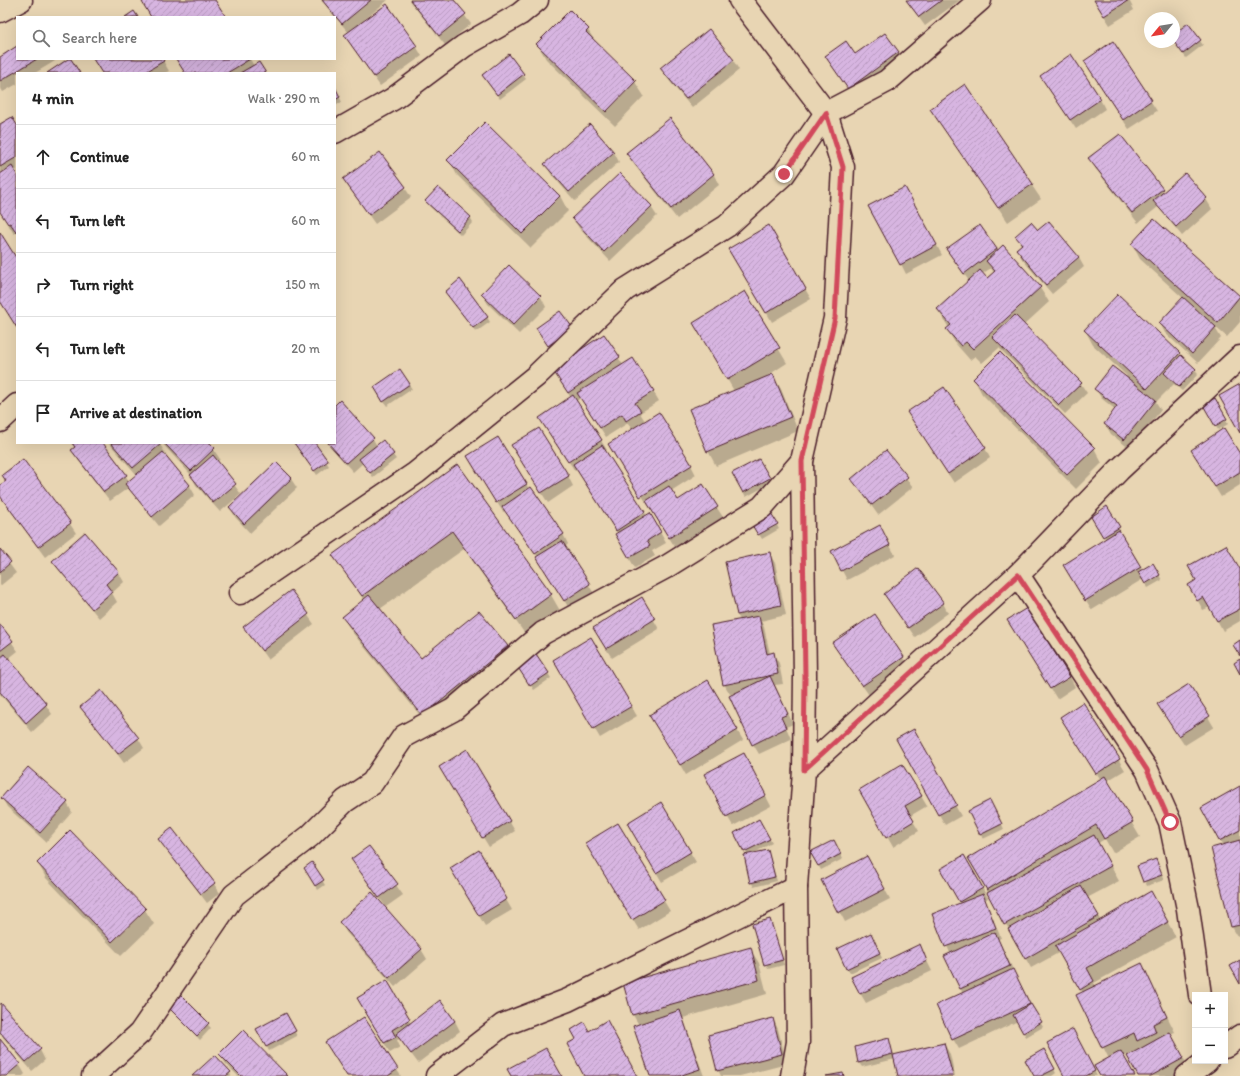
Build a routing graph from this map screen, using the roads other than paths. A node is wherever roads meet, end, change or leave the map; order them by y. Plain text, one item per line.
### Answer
1 (21, 0) edge
2 (537, 0) edge
3 (740, 0) edge
4 (980, 0) edge
5 (0, 12) edge
6 (826, 113) junction
7 (336, 131) edge
8 (1240, 357) edge
9 (16, 406) edge
10 (0, 421) edge
11 (802, 461) junction
12 (1018, 575) junction
13 (240, 593) dead end
14 (804, 770) junction
15 (796, 887) junction
16 (1200, 992) edge
17 (1240, 1036) edge
18 (1228, 1046) edge
19 (1202, 1064) edge
20 (93, 1076) edge
21 (437, 1076) edge
22 (792, 1076) edge
23 (1187, 1076) edge

1 - 5 street
2 - 7 street
3 - 6 street
4 - 6 street
6 - 11 street
6 - 13 street
8 - 12 street
9 - 10 street
11 - 14 street
11 - 20 street
12 - 14 street
12 - 16 street
14 - 15 street
15 - 21 street
15 - 22 street
17 - 18 street
19 - 23 street

